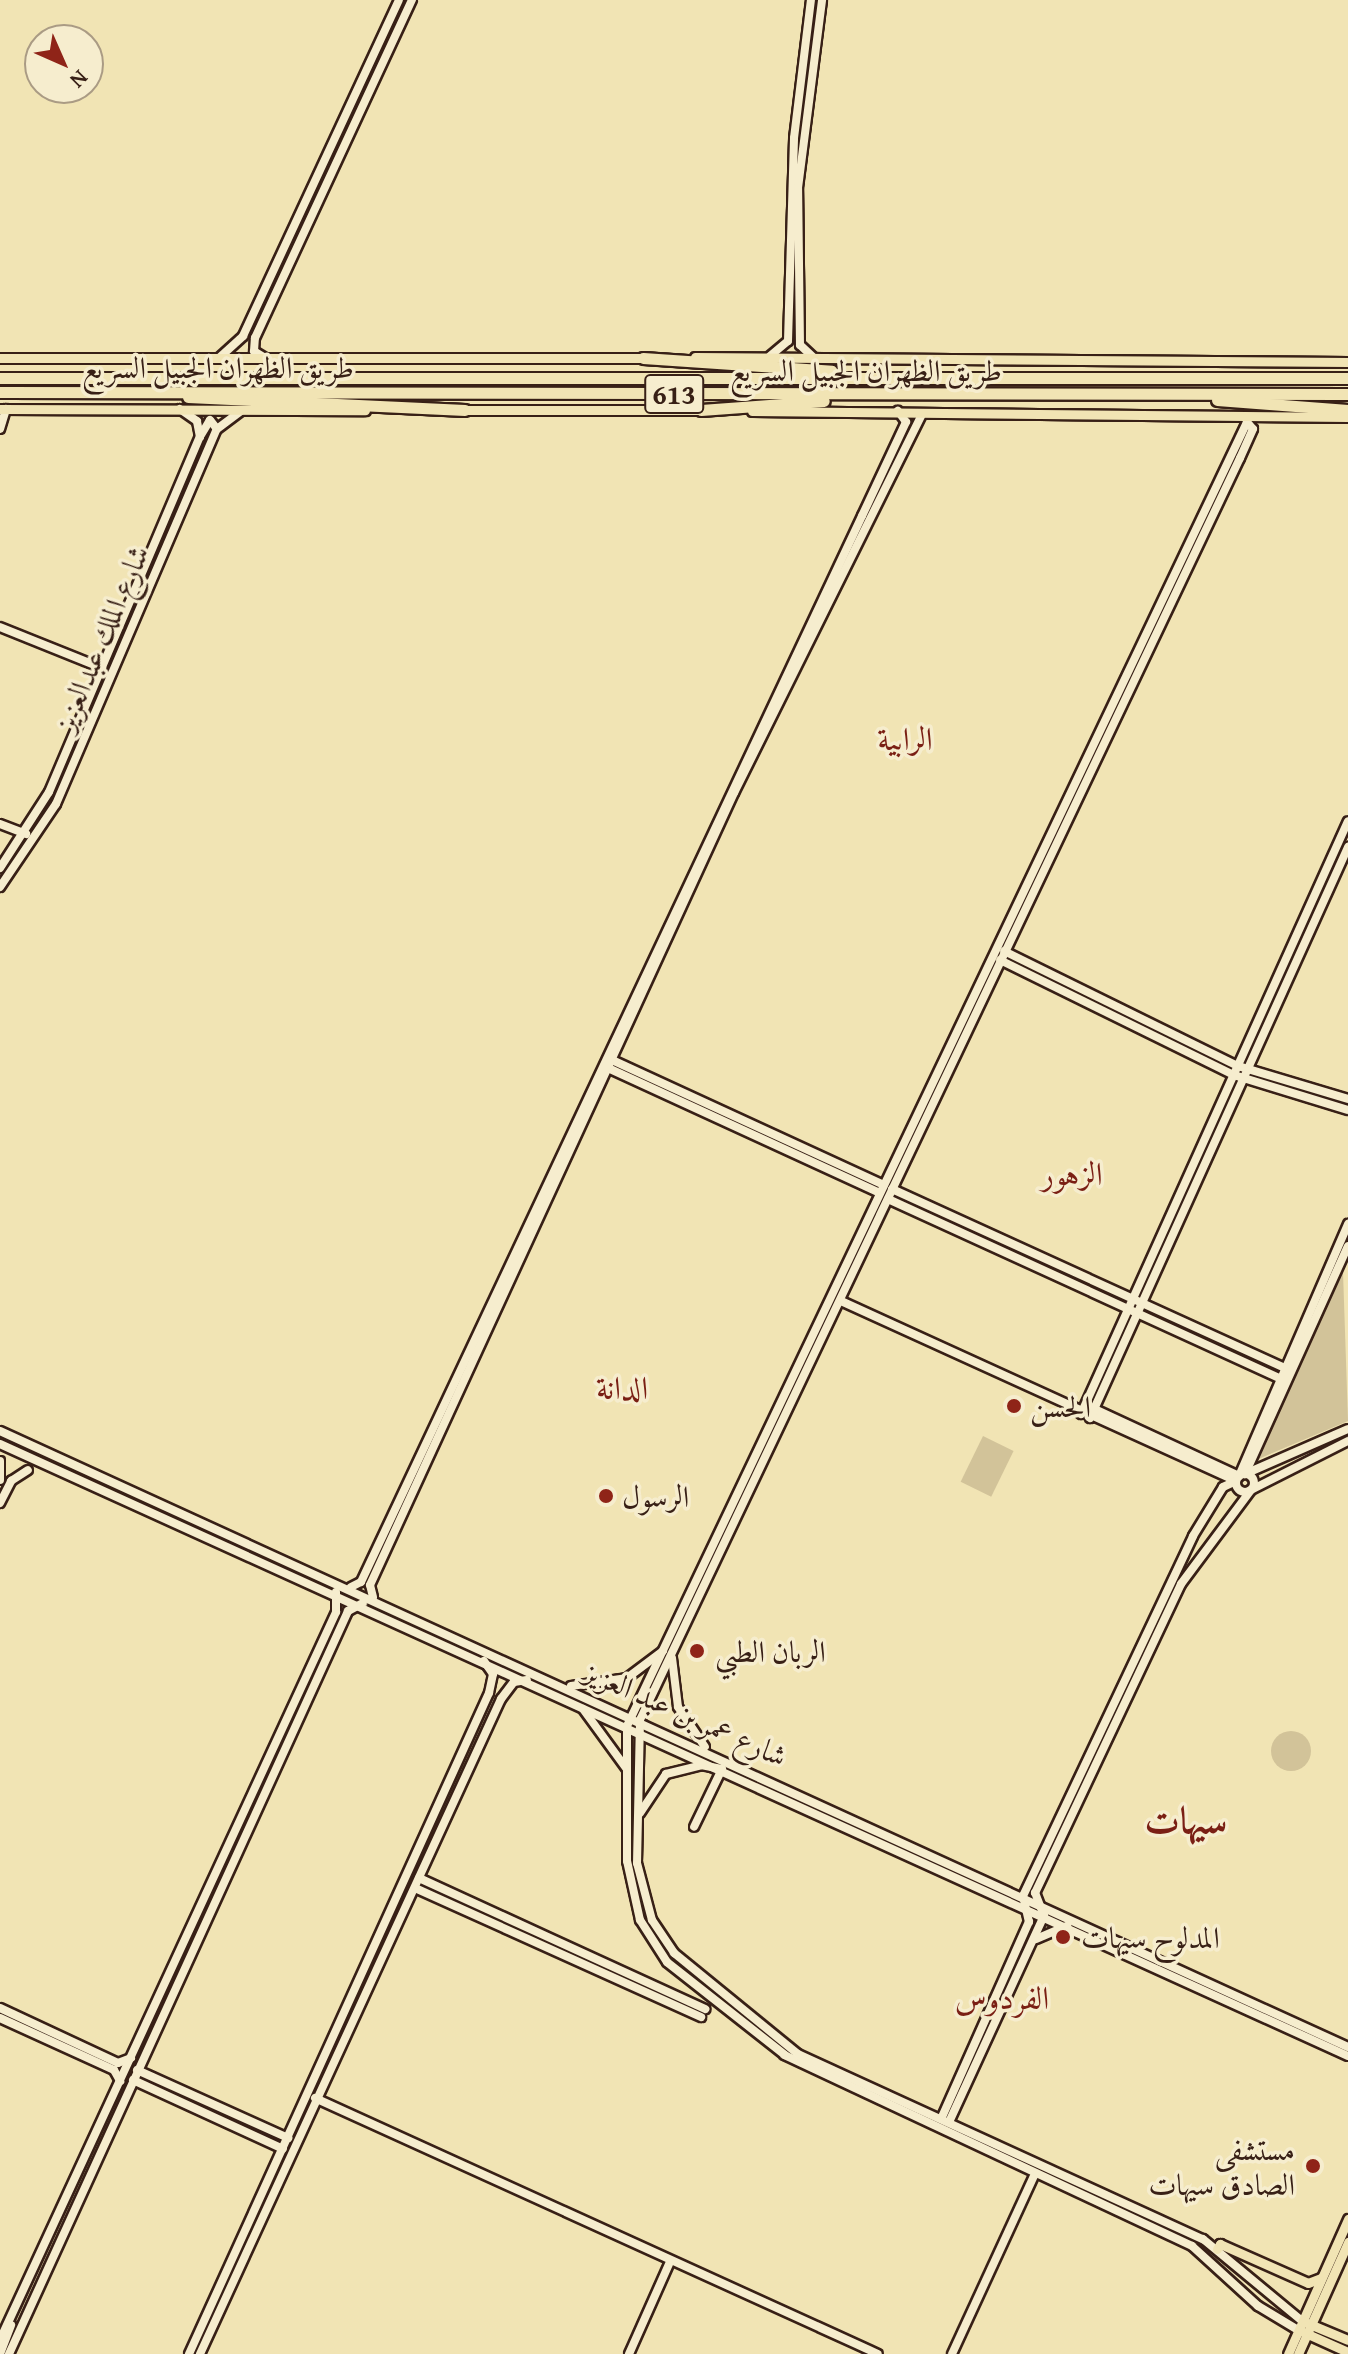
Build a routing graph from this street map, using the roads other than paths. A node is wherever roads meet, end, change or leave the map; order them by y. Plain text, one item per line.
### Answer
1 (401, 0) edge
2 (412, 0) edge
3 (811, 0) edge
4 (822, 0) edge
5 (405, 14) junction
6 (243, 336) junction
7 (255, 338) junction
8 (763, 357) junction
9 (0, 358) edge
10 (216, 358) junction
11 (265, 358) junction
12 (643, 358) junction
13 (819, 359) junction
14 (1348, 362) edge
15 (0, 378) edge
16 (965, 378) junction
17 (1348, 378) edge
18 (96, 390) junction
19 (0, 392) edge
20 (919, 393) junction
21 (1133, 393) junction
22 (1348, 394) edge
23 (3, 409) edge
24 (180, 409) junction
25 (465, 410) junction
26 (701, 410) junction
27 (898, 410) junction
28 (1348, 410) edge
29 (242, 411) junction
30 (929, 411) junction
31 (1348, 417) edge
32 (0, 429) edge
33 (217, 429) junction
34 (200, 437) junction
35 (0, 627) edge
36 (102, 668) junction
37 (1348, 821) edge
38 (0, 824) edge
39 (26, 834) junction
40 (1348, 847) edge
41 (0, 868) edge
42 (0, 887) edge
43 (1002, 956) junction
44 (610, 1064) junction
45 (1249, 1067) junction
46 (1236, 1070) junction
47 (1244, 1078) junction
48 (1348, 1099) edge
49 (1348, 1110) edge
50 (886, 1192) junction
51 (1348, 1224) edge
52 (1348, 1246) edge
53 (841, 1301) junction
54 (1138, 1301) junction
55 (1134, 1311) junction
56 (818, 1322) junction
57 (827, 1329) junction
58 (809, 1341) junction
59 (817, 1350) junction
60 (1282, 1367) junction
61 (1277, 1377) junction
62 (1088, 1411) junction
63 (1348, 1429) edge
64 (0, 1431) edge
65 (1348, 1441) edge
66 (0, 1444) edge
67 (0, 1461) edge
68 (28, 1470) dead end
69 (1240, 1477) junction
70 (0, 1480) edge
71 (1251, 1490) junction
72 (0, 1503) edge
73 (391, 1519) junction
74 (384, 1557) junction
75 (351, 1587) junction
76 (336, 1591) junction
77 (374, 1597) junction
78 (364, 1603) junction
79 (669, 1650) junction
80 (483, 1660) junction
81 (527, 1680) junction
82 (492, 1683) junction
83 (568, 1686) junction
84 (506, 1691) junction
85 (570, 1699) junction
86 (634, 1723) junction
87 (708, 1750) junction
88 (722, 1769) junction
89 (627, 1770) junction
90 (258, 1782) junction
91 (638, 1822) junction
92 (694, 1827) dead end
93 (247, 1832) junction
94 (219, 1866) junction
95 (419, 1878) junction
96 (415, 1888) junction
97 (1023, 1896) junction
98 (1039, 1904) junction
99 (1028, 1908) junction
100 (210, 1911) junction
101 (1044, 1916) junction
102 (1068, 1926) junction
103 (1030, 1945) junction
104 (0, 2008) edge
105 (0, 2018) edge
106 (1348, 2047) edge
107 (1348, 2056) edge
108 (131, 2058) junction
109 (324, 2060) junction
110 (112, 2064) junction
111 (137, 2070) junction
112 (133, 2080) junction
113 (120, 2082) junction
114 (318, 2100) junction
115 (946, 2119) junction
116 (288, 2138) junction
117 (283, 2149) junction
118 (1034, 2176) junction
119 (76, 2178) junction
120 (1348, 2219) edge
121 (67, 2226) junction
122 (1348, 2242) edge
123 (1217, 2249) junction
124 (670, 2262) junction
125 (1324, 2275) junction
126 (13, 2312) junction
127 (1305, 2327) junction
128 (0, 2340) edge
129 (1348, 2340) edge
130 (1348, 2352) edge
131 (5, 2354) edge
132 (189, 2354) edge
133 (200, 2354) edge
134 (629, 2354) edge
135 (878, 2354) edge
136 (952, 2354) edge
137 (1288, 2354) edge
138 (1298, 2354) edge

1 - 5 street
1 - 6 street
2 - 5 street
3 - 8 street
4 - 13 street
5 - 7 street
6 - 7 street
6 - 10 street
7 - 11 street
8 - 12 main road
8 - 13 main road
9 - 10 main road
10 - 11 main road
11 - 12 main road
12 - 16 highway
13 - 14 main road
15 - 16 highway, طريق الظهران الجبيل السريع / 613
16 - 17 highway, طريق الظهران الجبيل السريع / 613
18 - 19 highway, طريق الظهران الجبيل السريع / 613
18 - 20 highway, طريق الظهران الجبيل السريع / 613
18 - 25 highway
20 - 21 highway, طريق الظهران الجبيل السريع / 613
20 - 26 highway
21 - 22 highway, طريق الظهران الجبيل السريع / 613
21 - 28 highway
23 - 24 main road, 613
23 - 32 street
24 - 29 main road, 613
24 - 34 street
25 - 26 main road, 613
25 - 29 main road, 613
26 - 27 main road, 613
27 - 30 main road, 613
27 - 73 street
29 - 33 street
30 - 31 main road, 613
30 - 44 street
33 - 34 street
33 - 42 street, شارع الملك عبدالعزيز
34 - 36 street, شارع الملك عبدالعزيز
35 - 36 street
36 - 39 street, شارع الملك عبدالعزيز
37 - 46 street
38 - 39 street
39 - 41 street, شارع الملك عبدالعزيز
40 - 45 street
43 - 46 street
43 - 50 street
43 - 50 street
44 - 50 street
44 - 74 street
45 - 46 street
45 - 47 street
45 - 48 street
46 - 47 street
46 - 54 street
47 - 49 street
47 - 54 street
50 - 53 street
50 - 54 street
50 - 55 street
50 - 56 street
51 - 60 street
52 - 69 street
53 - 57 street
53 - 62 street
54 - 55 street
54 - 60 street
55 - 61 street
55 - 62 street
56 - 57 street
56 - 58 street
57 - 59 street
58 - 59 street
58 - 79 street
59 - 79 street
60 - 61 street
61 - 69 street
62 - 69 street
63 - 69 street
64 - 75 street, شارع عمر بن عبد العزيز
65 - 71 street
66 - 76 street, شارع عمر بن عبد العزيز
67 - 70 street
68 - 72 street
69 - 71 street
69 - 71 street
69 - 97 street
71 - 98 street
73 - 74 street
73 - 75 street
74 - 77 street
75 - 77 street, شارع عمر بن عبد العزيز
76 - 78 street, شارع عمر بن عبد العزيز
76 - 90 street
77 - 83 street, شارع عمر بن عبد العزيز
78 - 80 street, شارع عمر بن عبد العزيز
78 - 93 street
79 - 83 street
79 - 86 street
79 - 87 street
80 - 81 street, شارع عمر بن عبد العزيز
80 - 82 street
81 - 84 street
81 - 85 street, شارع عمر بن عبد العزيز
82 - 84 street
82 - 109 street
83 - 86 street, شارع عمر بن عبد العزيز
84 - 95 street
85 - 86 street, شارع عمر بن عبد العزيز
85 - 89 street
86 - 87 street, شارع عمر بن عبد العزيز
86 - 88 street, شارع عمر بن عبد العزيز
86 - 89 street
86 - 91 street
87 - 97 street, شارع عمر بن عبد العزيز
88 - 91 street
88 - 92 street
88 - 99 street, شارع عمر بن عبد العزيز
89 - 118 street
90 - 93 street
90 - 94 street
91 - 115 street
93 - 100 street
94 - 100 street
94 - 108 street
95 - 96 street
95 - 96 street
96 - 114 street
97 - 98 street, شارع عمر بن عبد العزيز
97 - 99 street
98 - 101 street
98 - 106 street, شارع عمر بن عبد العزيز
99 - 101 street, شارع عمر بن عبد العزيز
99 - 115 street
100 - 111 street
101 - 102 street, شارع عمر بن عبد العزيز
101 - 103 street
102 - 103 street
102 - 107 street, شارع عمر بن عبد العزيز
103 - 115 street
104 - 110 street
105 - 110 street
108 - 110 street
108 - 113 street
109 - 114 street
109 - 116 street
110 - 113 street
111 - 112 street
111 - 116 street
112 - 117 street
112 - 121 street
113 - 119 street
114 - 124 street
114 - 133 street
115 - 123 street
116 - 117 street
117 - 132 street
118 - 127 street
118 - 136 street
119 - 121 street
119 - 126 street
120 - 125 main road
121 - 131 street
122 - 127 main road
123 - 125 main road
123 - 127 street
124 - 134 street
124 - 135 street
125 - 127 main road
126 - 128 street
126 - 131 street
127 - 129 main road
127 - 130 main road
127 - 137 main road
127 - 138 main road

